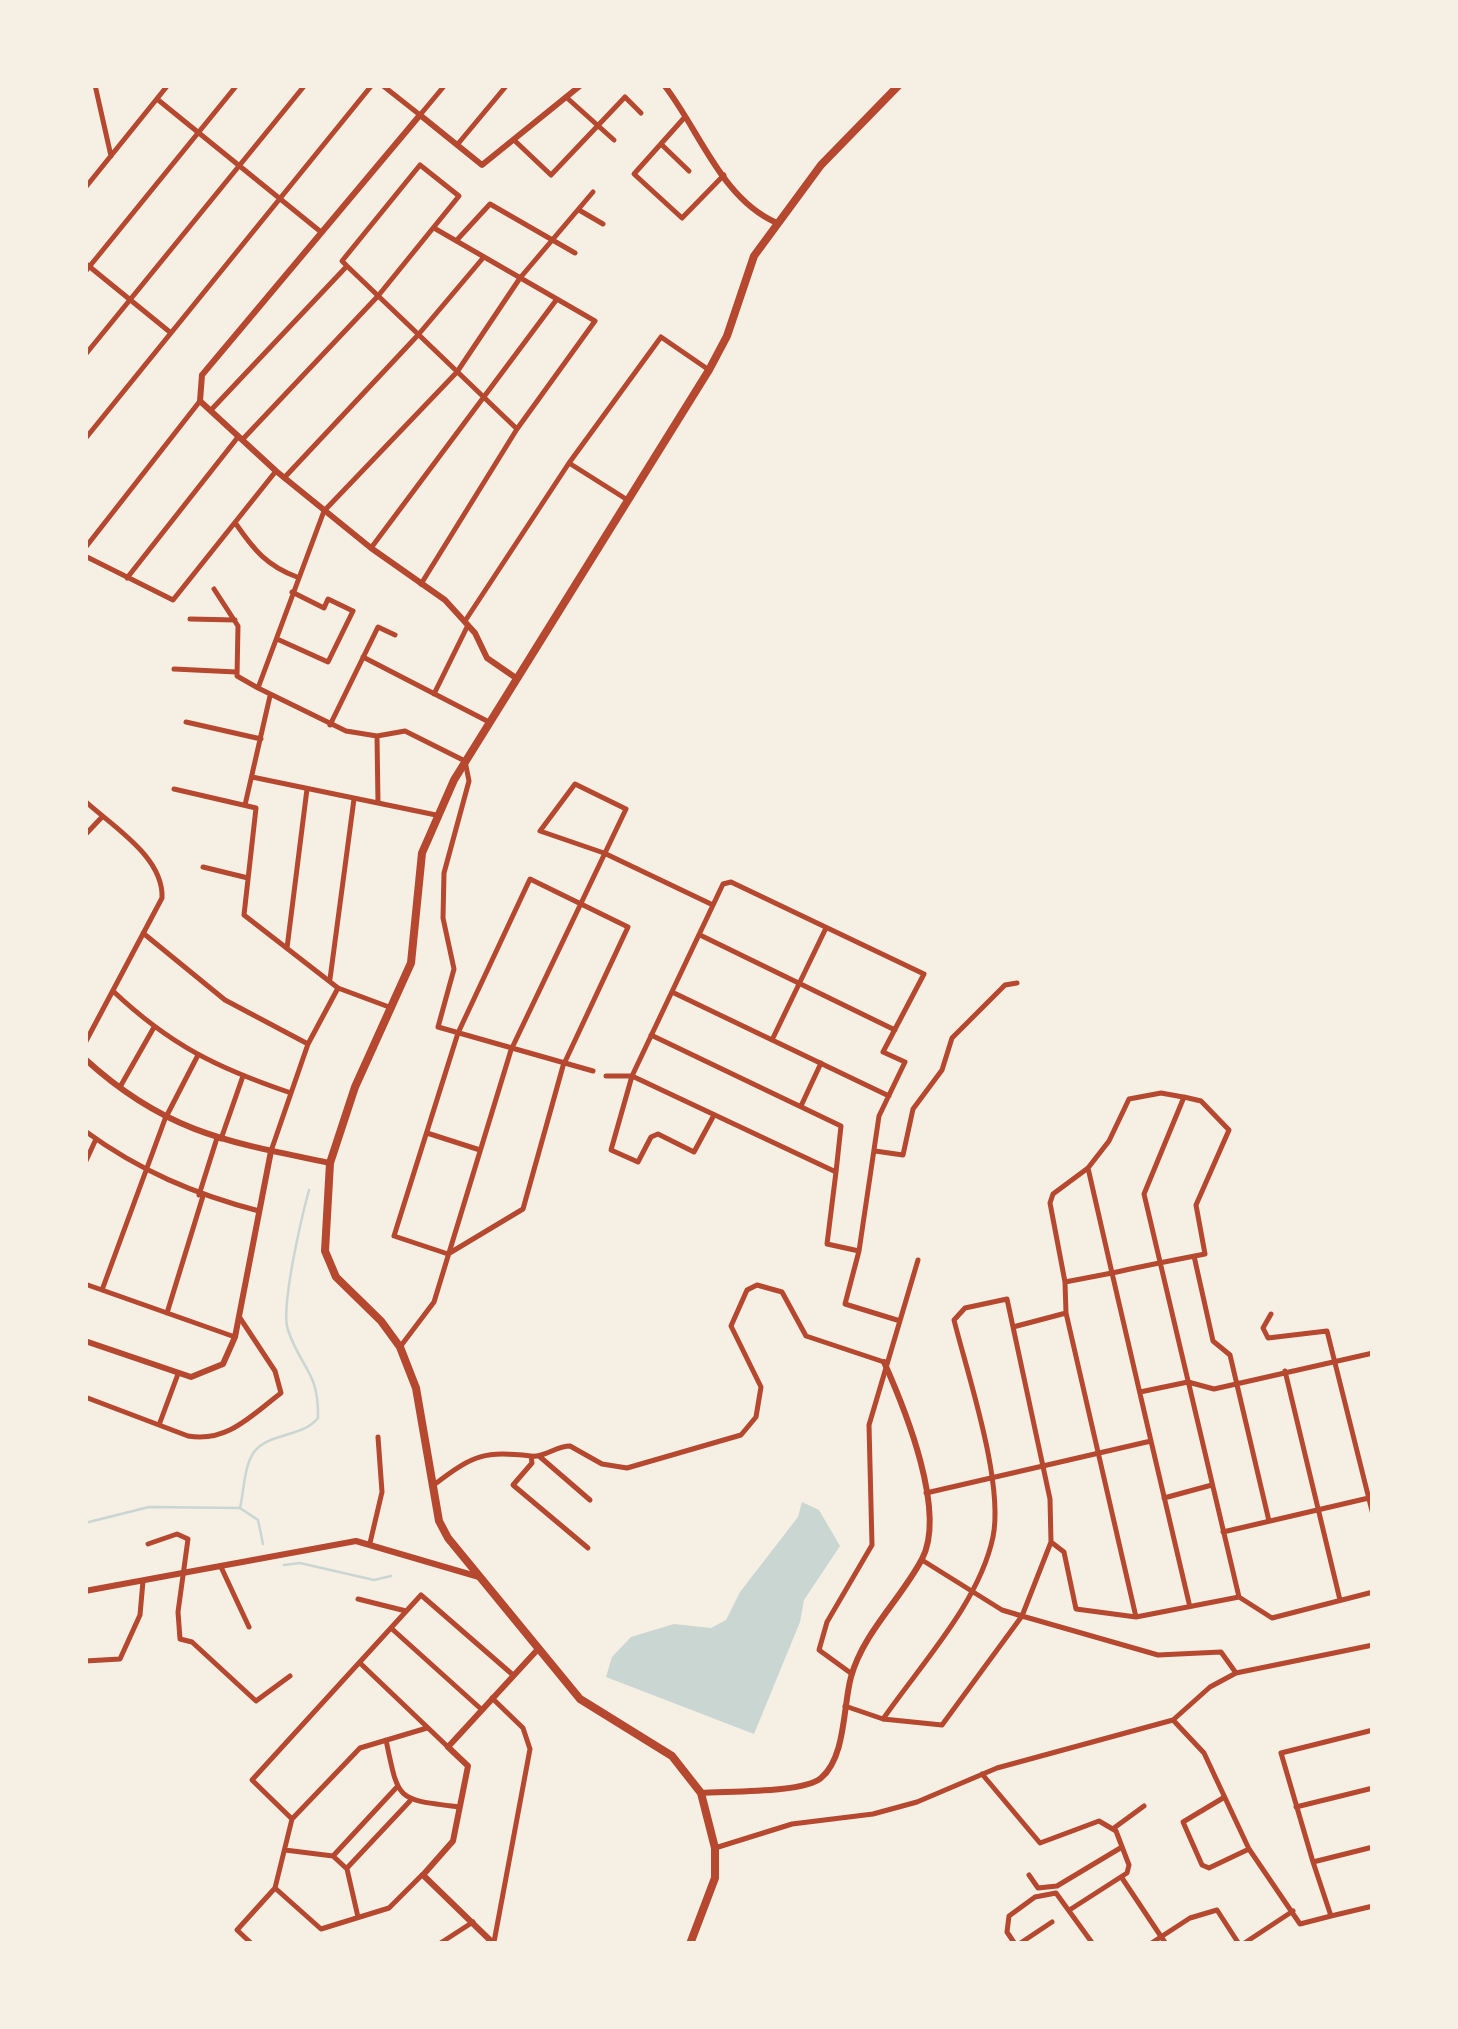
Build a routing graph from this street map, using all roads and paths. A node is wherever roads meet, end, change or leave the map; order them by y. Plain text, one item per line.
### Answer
1 (94, 85) edge
2 (168, 85) edge
3 (237, 85) edge
4 (305, 85) edge
5 (372, 85) edge
6 (382, 85) edge
7 (445, 85) edge
8 (507, 85) edge
9 (581, 85) edge
10 (664, 85) edge
11 (899, 85) edge
12 (566, 97) junction
13 (157, 99) junction
14 (641, 112) dead end
15 (420, 115) junction
16 (684, 118) junction
17 (598, 126) junction
18 (198, 132) junction
19 (514, 140) junction
20 (614, 140) dead end
21 (661, 144) junction
22 (457, 146) junction
23 (111, 156) junction
24 (239, 166) junction
25 (689, 171) dead end
26 (724, 175) junction
27 (85, 188) edge
28 (593, 192) dead end
29 (280, 199) junction
30 (579, 210) junction
31 (776, 223) junction
32 (603, 224) dead end
33 (433, 228) junction
34 (323, 234) junction
35 (553, 240) junction
36 (456, 241) junction
37 (575, 254) dead end
38 (484, 257) junction
39 (347, 266) junction
40 (86, 267) edge
41 (520, 278) junction
42 (378, 296) junction
43 (557, 299) junction
44 (130, 300) junction
45 (172, 332) junction
46 (418, 335) junction
47 (85, 355) edge
48 (710, 370) junction
49 (456, 372) junction
50 (485, 399) junction
51 (200, 402) junction
52 (210, 410) junction
53 (517, 430) junction
54 (85, 439) edge
55 (240, 439) junction
56 (570, 463) junction
57 (276, 471) junction
58 (284, 478) junction
59 (626, 499) junction
60 (324, 510) junction
61 (236, 524) junction
62 (85, 548) edge
63 (371, 548) junction
64 (85, 556) edge
65 (127, 578) junction
66 (297, 578) junction
67 (421, 584) junction
68 (214, 589) dead end
69 (292, 592) junction
70 (190, 618) dead end
71 (235, 620) junction
72 (467, 623) junction
73 (395, 635) dead end
74 (275, 639) junction
75 (364, 658) junction
76 (174, 669) dead end
77 (236, 672) junction
78 (516, 678) junction
79 (258, 688) junction
80 (434, 694) junction
81 (270, 696) junction
82 (186, 722) dead end
83 (488, 722) junction
84 (330, 725) junction
85 (377, 736) junction
86 (260, 739) junction
87 (465, 761) junction
88 (252, 777) junction
89 (307, 789) junction
90 (174, 790) dead end
91 (354, 798) junction
92 (85, 800) edge
93 (378, 804) junction
94 (245, 805) junction
95 (436, 815) junction
96 (102, 817) junction
97 (85, 835) edge
98 (604, 852) junction
99 (203, 868) dead end
100 (248, 878) junction
101 (581, 904) junction
102 (714, 905) junction
103 (826, 928) junction
104 (143, 934) junction
105 (699, 935) junction
106 (287, 948) junction
107 (330, 981) junction
108 (1017, 982) dead end
109 (799, 983) junction
110 (338, 988) junction
111 (113, 991) junction
112 (672, 992) junction
113 (392, 1008) junction
114 (154, 1029) junction
115 (895, 1030) junction
116 (458, 1033) junction
117 (652, 1036) junction
118 (772, 1040) junction
119 (85, 1043) edge
120 (308, 1044) junction
121 (511, 1050) junction
122 (196, 1057) junction
123 (85, 1059) edge
124 (821, 1064) junction
125 (563, 1066) junction
126 (593, 1072) dead end
127 (242, 1076) junction
128 (606, 1076) dead end
129 (632, 1076) junction
130 (118, 1090) junction
131 (291, 1093) junction
132 (889, 1096) junction
133 (1184, 1097) junction
134 (800, 1107) junction
135 (714, 1115) junction
136 (165, 1120) junction
137 (85, 1131) edge
138 (427, 1133) junction
139 (219, 1138) junction
140 (96, 1139) junction
141 (480, 1150) junction
142 (271, 1151) junction
143 (874, 1151) junction
144 (85, 1163) edge
145 (330, 1163) junction
146 (1088, 1168) junction
147 (145, 1172) junction
148 (836, 1172) junction
149 (201, 1195) junction
150 (259, 1211) junction
151 (859, 1250) junction
152 (448, 1254) junction
153 (1194, 1256) junction
154 (918, 1260) dead end
155 (1160, 1263) junction
156 (1112, 1273) junction
157 (1065, 1282) junction
158 (85, 1284) edge
159 (102, 1290) junction
160 (167, 1313) junction
161 (1066, 1313) junction
162 (1272, 1314) dead end
163 (239, 1316) junction
164 (897, 1320) junction
165 (1014, 1326) junction
166 (235, 1337) junction
167 (85, 1341) edge
168 (400, 1348) junction
169 (1373, 1354) edge
170 (1334, 1358) junction
171 (884, 1362) junction
172 (1284, 1371) junction
173 (178, 1374) junction
174 (1188, 1382) junction
175 (1236, 1383) junction
176 (1140, 1392) junction
177 (85, 1397) edge
178 (159, 1425) junction
179 (378, 1437) dead end
180 (1151, 1442) junction
181 (1098, 1454) junction
182 (535, 1456) junction
183 (1044, 1466) junction
184 (992, 1478) junction
185 (435, 1484) junction
186 (1212, 1485) junction
187 (925, 1493) junction
188 (1371, 1497) edge
189 (1164, 1498) junction
190 (590, 1500) dead end
191 (1318, 1510) junction
192 (1373, 1516) edge
193 (1270, 1521) junction
194 (1223, 1532) junction
195 (1050, 1542) junction
196 (370, 1543) junction
197 (148, 1544) dead end
198 (588, 1548) dead end
199 (922, 1560) junction
200 (219, 1564) junction
201 (186, 1571) junction
202 (485, 1578) junction
203 (143, 1580) junction
204 (85, 1590) edge
205 (972, 1591) junction
206 (1373, 1592) edge
207 (1239, 1597) junction
208 (358, 1599) dead end
209 (1340, 1600) junction
210 (1189, 1603) junction
211 (406, 1611) junction
212 (1022, 1616) junction
213 (1136, 1617) junction
214 (249, 1628) dead end
215 (391, 1628) junction
216 (1373, 1644) edge
217 (539, 1648) junction
218 (85, 1652) edge
219 (86, 1661) edge
220 (359, 1662) junction
221 (1236, 1673) junction
222 (852, 1674) junction
223 (513, 1675) junction
224 (290, 1676) dead end
225 (492, 1698) junction
226 (845, 1706) junction
227 (482, 1710) junction
228 (883, 1718) junction
229 (1172, 1720) junction
230 (426, 1728) junction
231 (1373, 1730) edge
232 (386, 1740) junction
233 (448, 1747) junction
234 (982, 1774) junction
235 (396, 1788) junction
236 (1373, 1788) edge
237 (701, 1793) junction
238 (1224, 1798) junction
239 (410, 1800) junction
240 (1144, 1806) dead end
241 (460, 1807) junction
242 (1296, 1807) junction
243 (292, 1818) junction
244 (1114, 1828) junction
245 (1122, 1847) junction
246 (715, 1848) junction
247 (1373, 1848) edge
248 (1248, 1849) junction
249 (285, 1850) junction
250 (334, 1856) junction
251 (1314, 1862) junction
252 (347, 1869) junction
253 (423, 1874) junction
254 (1030, 1875) dead end
255 (1122, 1878) junction
256 (274, 1888) junction
257 (1373, 1906) edge
258 (1071, 1910) junction
259 (1294, 1911) junction
260 (1330, 1916) junction
261 (358, 1917) junction
262 (472, 1922) junction
263 (1052, 1922) dead end
264 (1161, 1936) junction
265 (494, 1943) edge
266 (252, 1944) edge
267 (439, 1944) edge
268 (690, 1944) edge
269 (1017, 1944) edge
270 (1093, 1944) edge
271 (1150, 1944) edge
272 (1166, 1944) edge
273 (1241, 1944) edge

1 - 23 street
2 - 13 street
3 - 18 street
4 - 24 street
5 - 29 street
6 - 15 street
7 - 15 street
8 - 22 street
9 - 12 street
10 - 16 street
11 - 31 main road
12 - 17 street
12 - 19 street
13 - 18 street
13 - 23 street
14 - 17 street
15 - 22 street
15 - 34 street
16 - 21 street
16 - 26 street
17 - 19 street
17 - 20 street
18 - 24 street
18 - 40 street
19 - 22 street
21 - 25 street
21 - 26 street
23 - 27 street
24 - 29 street
24 - 44 street
26 - 31 street
28 - 30 street
29 - 34 street
29 - 45 street
30 - 32 street
30 - 35 street
31 - 48 main road
33 - 36 street
33 - 39 street
33 - 42 street
34 - 51 street
35 - 36 street
35 - 37 street
35 - 41 street
36 - 38 street
38 - 41 street
38 - 46 street
39 - 42 street
39 - 52 street
40 - 44 street
41 - 43 street
41 - 49 street
42 - 46 street
42 - 55 street
43 - 50 street
43 - 53 street
44 - 45 street
44 - 47 street
45 - 54 street
46 - 49 street
46 - 58 street
48 - 56 street
48 - 59 main road
49 - 50 street
49 - 60 street
50 - 53 street
50 - 63 street
51 - 52 street
51 - 62 street
52 - 55 street
53 - 67 street
55 - 57 street
55 - 65 street
56 - 59 street
56 - 72 street
57 - 58 street
57 - 61 street
58 - 60 street
59 - 78 main road
60 - 63 street
60 - 66 street
61 - 65 street
61 - 66 street
63 - 67 street
64 - 65 street
66 - 69 street
67 - 72 street
68 - 71 street
69 - 74 street
69 - 74 street
70 - 71 street
71 - 77 street
72 - 78 street
72 - 80 street
73 - 75 street
74 - 79 street
75 - 80 street
75 - 84 street
76 - 77 street
77 - 79 street
78 - 83 main road
79 - 81 street
80 - 83 street
81 - 84 street
81 - 86 street
82 - 86 street
83 - 87 main road
84 - 85 street
85 - 87 street
85 - 93 street
86 - 88 street
87 - 95 main road
87 - 116 street
88 - 89 street
88 - 94 street
89 - 91 street
89 - 106 street
90 - 94 street
91 - 93 street
91 - 107 street
92 - 96 street
93 - 95 street
94 - 100 street
95 - 113 main road
96 - 97 street
96 - 104 street
98 - 98 street
98 - 101 street
98 - 102 street
99 - 100 street
100 - 106 street
101 - 116 street
101 - 121 street
101 - 125 street
102 - 103 street
102 - 105 street
103 - 109 street
103 - 115 street
104 - 111 street
104 - 120 street
105 - 109 street
105 - 112 street
106 - 107 street
107 - 110 street
108 - 143 street
109 - 115 street
109 - 118 street
110 - 113 street
110 - 120 street
111 - 114 street
111 - 119 street
112 - 117 street
112 - 118 street
113 - 145 main road
114 - 122 street
114 - 130 street
115 - 132 street
116 - 121 street
116 - 138 street
117 - 129 street
117 - 134 street
118 - 124 street
120 - 131 street
121 - 125 street
121 - 141 street
122 - 127 street
122 - 136 street
123 - 130 street
124 - 132 street
124 - 134 street
125 - 126 street
125 - 152 street
127 - 131 street
127 - 139 street
128 - 129 street
129 - 135 street
129 - 135 street
130 - 136 street
131 - 142 street
132 - 143 street
133 - 146 street
133 - 153 street
133 - 155 street
134 - 148 street
135 - 148 street
136 - 139 street
136 - 147 street
137 - 140 street
138 - 141 street
138 - 152 street
139 - 142 street
139 - 149 street
140 - 144 street
140 - 147 street
141 - 152 street
142 - 145 street
142 - 150 street
143 - 151 street
145 - 168 main road
146 - 156 street
146 - 157 street
147 - 149 street
147 - 159 street
148 - 151 street
149 - 150 street
149 - 160 street
150 - 163 street
151 - 164 street
152 - 168 street
153 - 155 street
153 - 175 street
154 - 164 street
155 - 156 street
155 - 174 street
156 - 157 street
156 - 176 street
157 - 161 street
158 - 159 street
159 - 160 street
160 - 166 street
161 - 165 street
161 - 181 street
162 - 170 street
163 - 166 street
163 - 178 street
164 - 171 street
165 - 183 street
165 - 184 street
166 - 173 street
167 - 173 street
168 - 185 main road
169 - 170 street
170 - 172 street
170 - 188 street
171 - 182 street
171 - 187 street
171 - 222 street
172 - 175 street
172 - 191 street
173 - 178 street
174 - 175 street
174 - 176 street
174 - 186 street
175 - 193 street
176 - 180 street
177 - 178 street
179 - 196 street
180 - 181 street
180 - 189 street
181 - 183 street
181 - 213 street
182 - 185 street
182 - 190 street
182 - 198 street
183 - 184 street
183 - 195 street
184 - 187 street
184 - 205 street
185 - 202 main road
186 - 189 street
186 - 194 street
187 - 199 street
188 - 191 street
188 - 192 street
189 - 210 street
191 - 193 street
191 - 209 street
193 - 194 street
194 - 207 street
195 - 212 street
195 - 213 street
196 - 200 street
196 - 202 street
197 - 201 street
199 - 205 street
199 - 222 street
200 - 201 street
200 - 214 street
201 - 203 street
201 - 224 street
202 - 217 main road
203 - 204 street
203 - 219 street
205 - 212 street
205 - 228 street
206 - 209 street
207 - 209 street
207 - 210 street
208 - 211 street
210 - 213 street
211 - 215 street
211 - 223 street
212 - 221 street
212 - 228 street
215 - 220 street
215 - 227 street
216 - 221 street
217 - 223 street
217 - 237 main road
218 - 219 street
220 - 230 street
220 - 243 street
221 - 229 street
222 - 226 street
223 - 225 street
225 - 227 street
225 - 265 street
226 - 228 street
226 - 237 street
227 - 233 street
229 - 234 street
229 - 238 street
230 - 232 street
230 - 233 street
231 - 242 street
232 - 235 street
232 - 243 street
233 - 241 street
234 - 244 street
234 - 246 street
235 - 239 street
235 - 250 street
236 - 242 street
237 - 246 main road
238 - 248 street
238 - 248 street
239 - 241 street
239 - 252 street
240 - 244 street
241 - 253 street
242 - 251 street
243 - 249 street
244 - 245 street
245 - 254 street
245 - 255 street
246 - 268 main road
247 - 251 street
248 - 259 street
249 - 250 street
249 - 256 street
250 - 252 street
251 - 260 street
252 - 261 street
253 - 261 street
253 - 262 street
255 - 258 street
255 - 264 street
256 - 261 street
256 - 266 street
257 - 260 street
258 - 269 street
258 - 270 street
259 - 260 street
259 - 273 street
262 - 265 street
262 - 267 street
263 - 269 street
264 - 271 street
264 - 272 street
264 - 273 street

